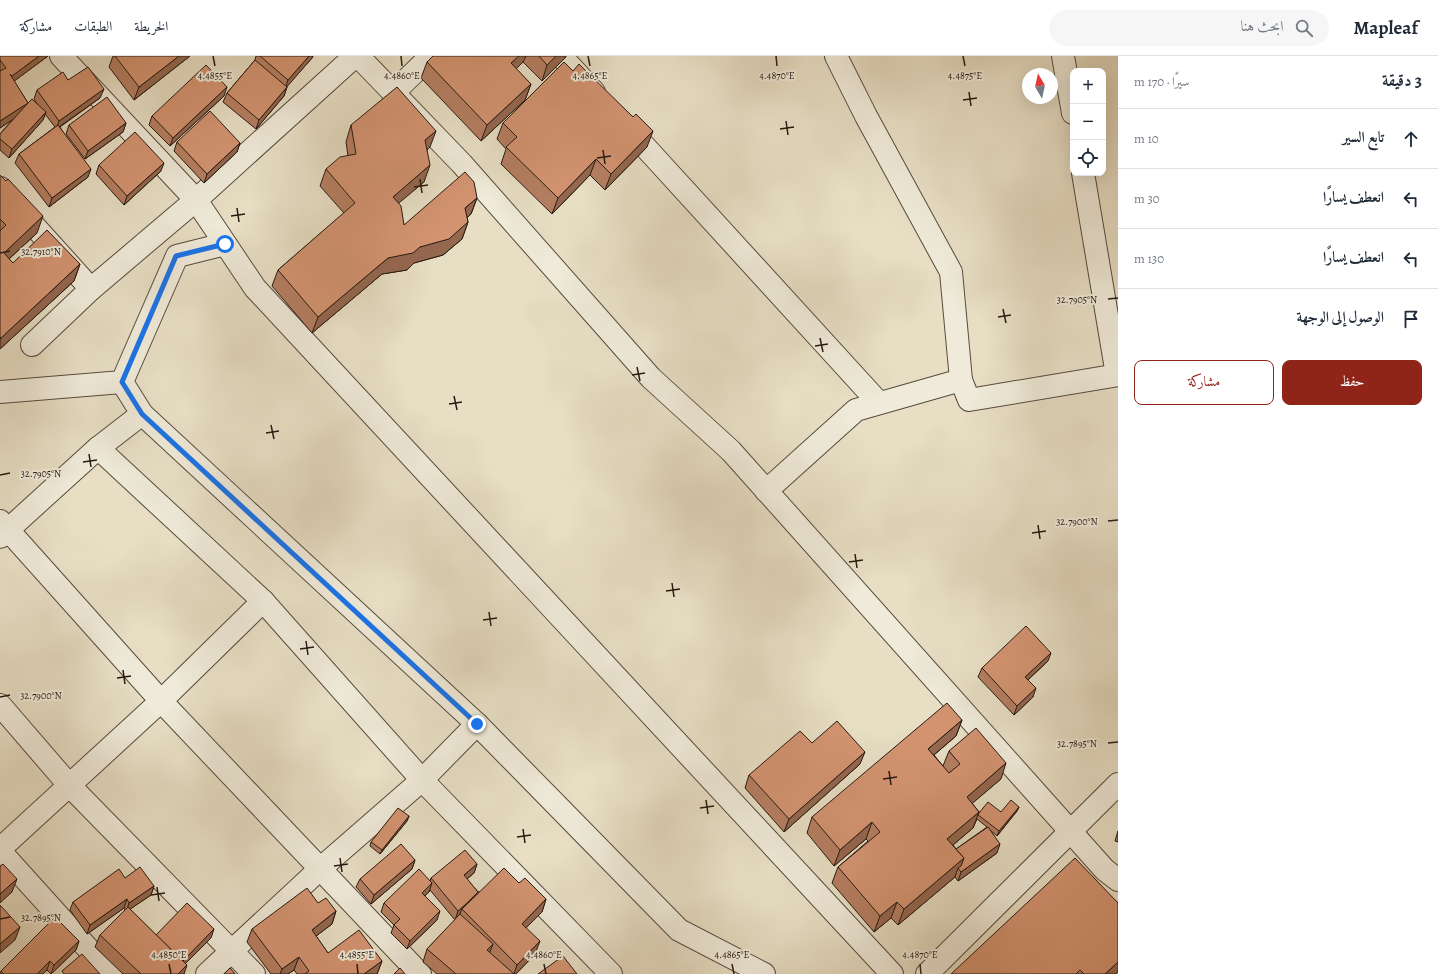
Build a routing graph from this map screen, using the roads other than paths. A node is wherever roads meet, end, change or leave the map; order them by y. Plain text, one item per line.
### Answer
1 (60, 56) edge
2 (356, 56) edge
3 (430, 56) edge
4 (561, 56) edge
5 (836, 56) edge
6 (1063, 56) edge
7 (393, 93) junction
8 (1071, 104) edge
9 (1084, 176) edge
10 (0, 188) edge
11 (196, 200) junction
12 (225, 244) junction
13 (91, 288) junction
14 (32, 345) dead end
15 (1117, 375) edge
16 (961, 380) junction
17 (122, 382) junction
18 (0, 392) edge
19 (879, 404) junction
20 (142, 414) junction
21 (98, 448) junction
22 (766, 491) junction
23 (3, 529) edge
24 (263, 600) junction
25 (161, 701) junction
26 (0, 705) edge
27 (477, 724) junction
28 (422, 780) junction
29 (1118, 784) edge
30 (69, 785) junction
31 (1070, 830) junction
32 (0, 850) edge
33 (321, 868) junction
34 (1118, 880) edge
35 (232, 952) junction
36 (111, 974) edge
37 (207, 974) edge
38 (254, 974) edge
39 (420, 974) edge
40 (611, 974) edge
41 (764, 974) edge
42 (892, 974) edge
43 (927, 974) edge

1 - 11 street
2 - 7 street
2 - 11 street
3 - 7 street
4 - 19 street
5 - 16 street
6 - 8 street
7 - 22 street
9 - 15 street
10 - 13 street
11 - 12 street
11 - 13 street
12 - 17 street
12 - 42 street
13 - 14 street
15 - 16 street
16 - 19 street
17 - 18 street
17 - 20 street
19 - 22 street
20 - 21 street
20 - 27 street
21 - 23 street
21 - 24 street
22 - 31 street
23 - 25 street
24 - 25 street
24 - 28 street
25 - 30 street
25 - 33 street
26 - 30 street
27 - 28 street
27 - 41 street
28 - 33 street
28 - 40 street
29 - 31 street
30 - 32 street
30 - 35 street
31 - 34 street
31 - 43 street
32 - 36 street
33 - 35 street
33 - 39 street
35 - 37 street
35 - 38 street

